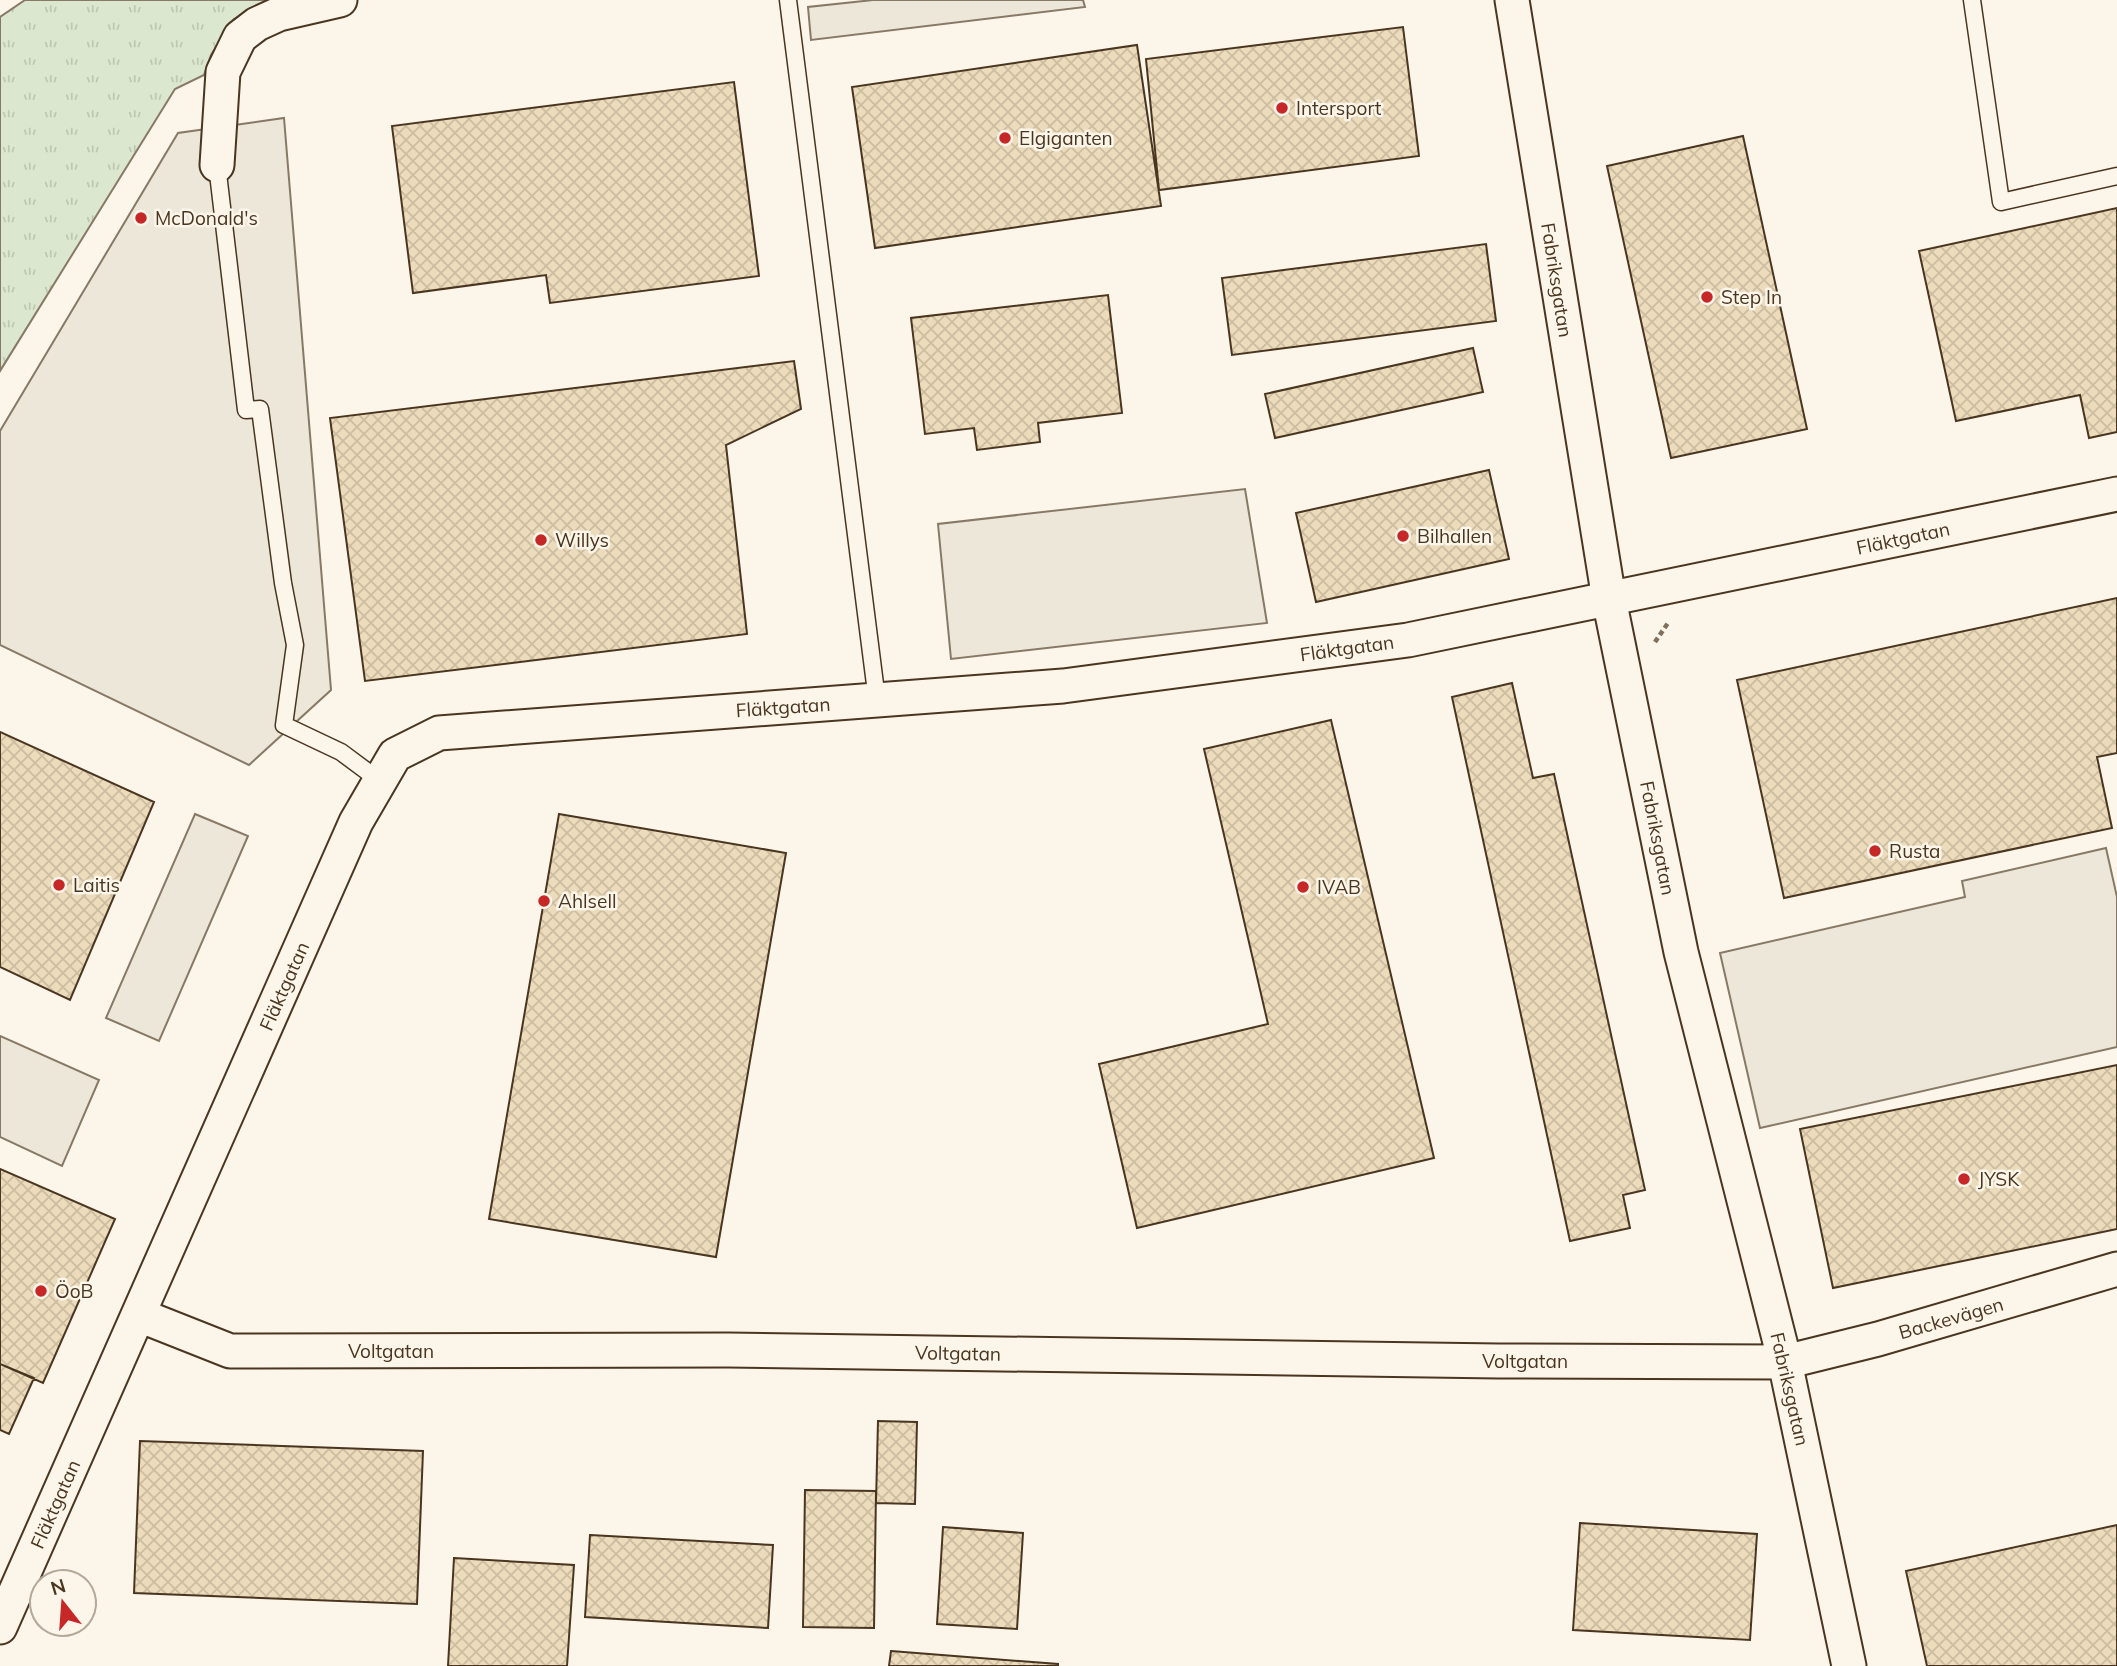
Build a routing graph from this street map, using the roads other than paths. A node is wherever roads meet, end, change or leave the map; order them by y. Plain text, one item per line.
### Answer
1 (340, 0) edge
2 (789, 0) edge
3 (1512, 0) edge
4 (1972, 0) edge
5 (217, 165) joint
6 (2117, 176) edge
7 (2117, 494) edge
8 (1609, 598) junction
9 (877, 700) junction
10 (380, 781) junction
11 (2117, 1269) edge
12 (139, 1315) junction
13 (1784, 1362) junction
14 (0, 1627) edge
15 (1849, 1666) edge

1 - 5 street
2 - 9 lane
3 - 8 street, Fabriksgatan
4 - 6 lane
5 - 10 lane
7 - 8 street, Fläktgatan
8 - 9 street, Fläktgatan
8 - 13 street, Fabriksgatan
9 - 10 street, Fläktgatan
10 - 12 street, Fläktgatan
11 - 13 street, Backevägen
12 - 13 street, Voltgatan
12 - 14 street, Fläktgatan
13 - 15 street, Fabriksgatan

